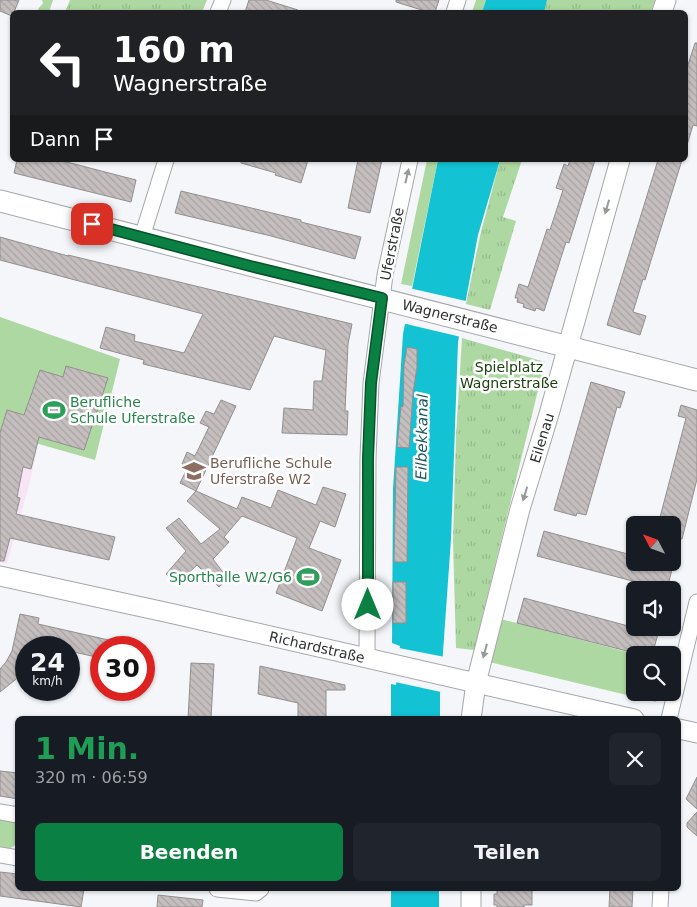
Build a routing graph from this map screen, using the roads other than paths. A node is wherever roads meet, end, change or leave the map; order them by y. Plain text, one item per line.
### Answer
1 (165, 162) edge
2 (410, 162) edge
3 (619, 162) edge
4 (0, 201) edge
5 (142, 237) junction
6 (392, 301) junction
7 (568, 346) junction
8 (697, 380) edge
9 (0, 576) edge
10 (697, 602) edge
11 (367, 658) junction
12 (476, 683) junction
13 (471, 716) edge
14 (621, 716) edge
15 (670, 716) edge
16 (681, 729) edge
17 (697, 733) edge
18 (0, 812) edge
19 (15, 814) edge
20 (0, 855) edge
21 (15, 858) edge
22 (236, 891) edge
23 (258, 891) edge
24 (471, 891) edge
25 (661, 891) edge
26 (471, 907) edge
27 (660, 907) edge

1 - 5 street
6 -> 2 street, Uferstraße
3 -> 7 street, Eilenau
4 - 5 main road, Wagnerstraße
5 - 6 main road, Wagnerstraße
6 - 7 main road, Wagnerstraße
6 - 11 street, Uferstraße
7 - 8 main road, Wagnerstraße
7 -> 12 street, Eilenau
9 - 11 street, Richardstraße
10 - 15 street
11 - 12 street, Richardstraße
12 - 13 street, Eilenau
12 - 14 street, Richardstraße
16 - 17 street
18 - 19 street
20 - 21 street
22 - 23 street
24 - 26 street
25 - 27 street

